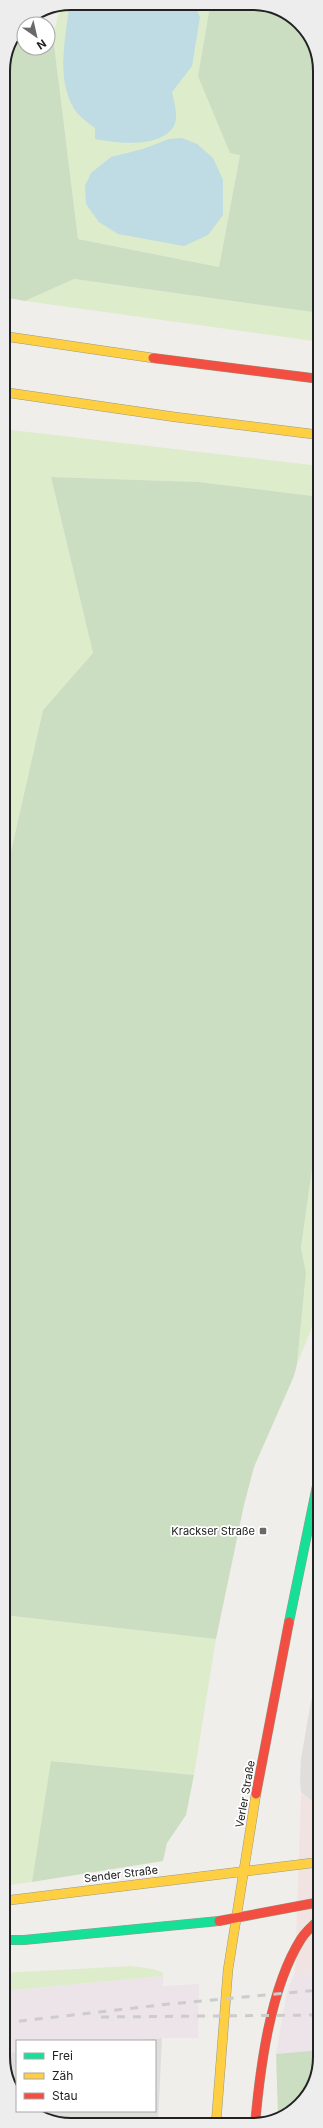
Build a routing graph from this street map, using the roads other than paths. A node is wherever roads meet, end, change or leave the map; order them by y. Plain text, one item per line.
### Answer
1 (10, 337) edge
2 (313, 379) edge
3 (10, 393) edge
4 (313, 434) edge
5 (313, 1507) edge
6 (313, 1863) edge
7 (242, 1872) junction
8 (10, 1899) edge
9 (313, 1904) edge
10 (234, 1920) junction
11 (313, 1926) edge
12 (10, 1940) edge
13 (216, 2118) edge
14 (256, 2118) edge

1 - 2 main road
3 - 4 main road
5 - 7 main road, Verler Straße
6 - 7 main road
7 - 8 main road, Sender Straße
7 - 10 main road, Verler Straße
9 - 10 main road
10 - 12 main road
10 - 13 main road, Verler Straße
11 - 14 main road

